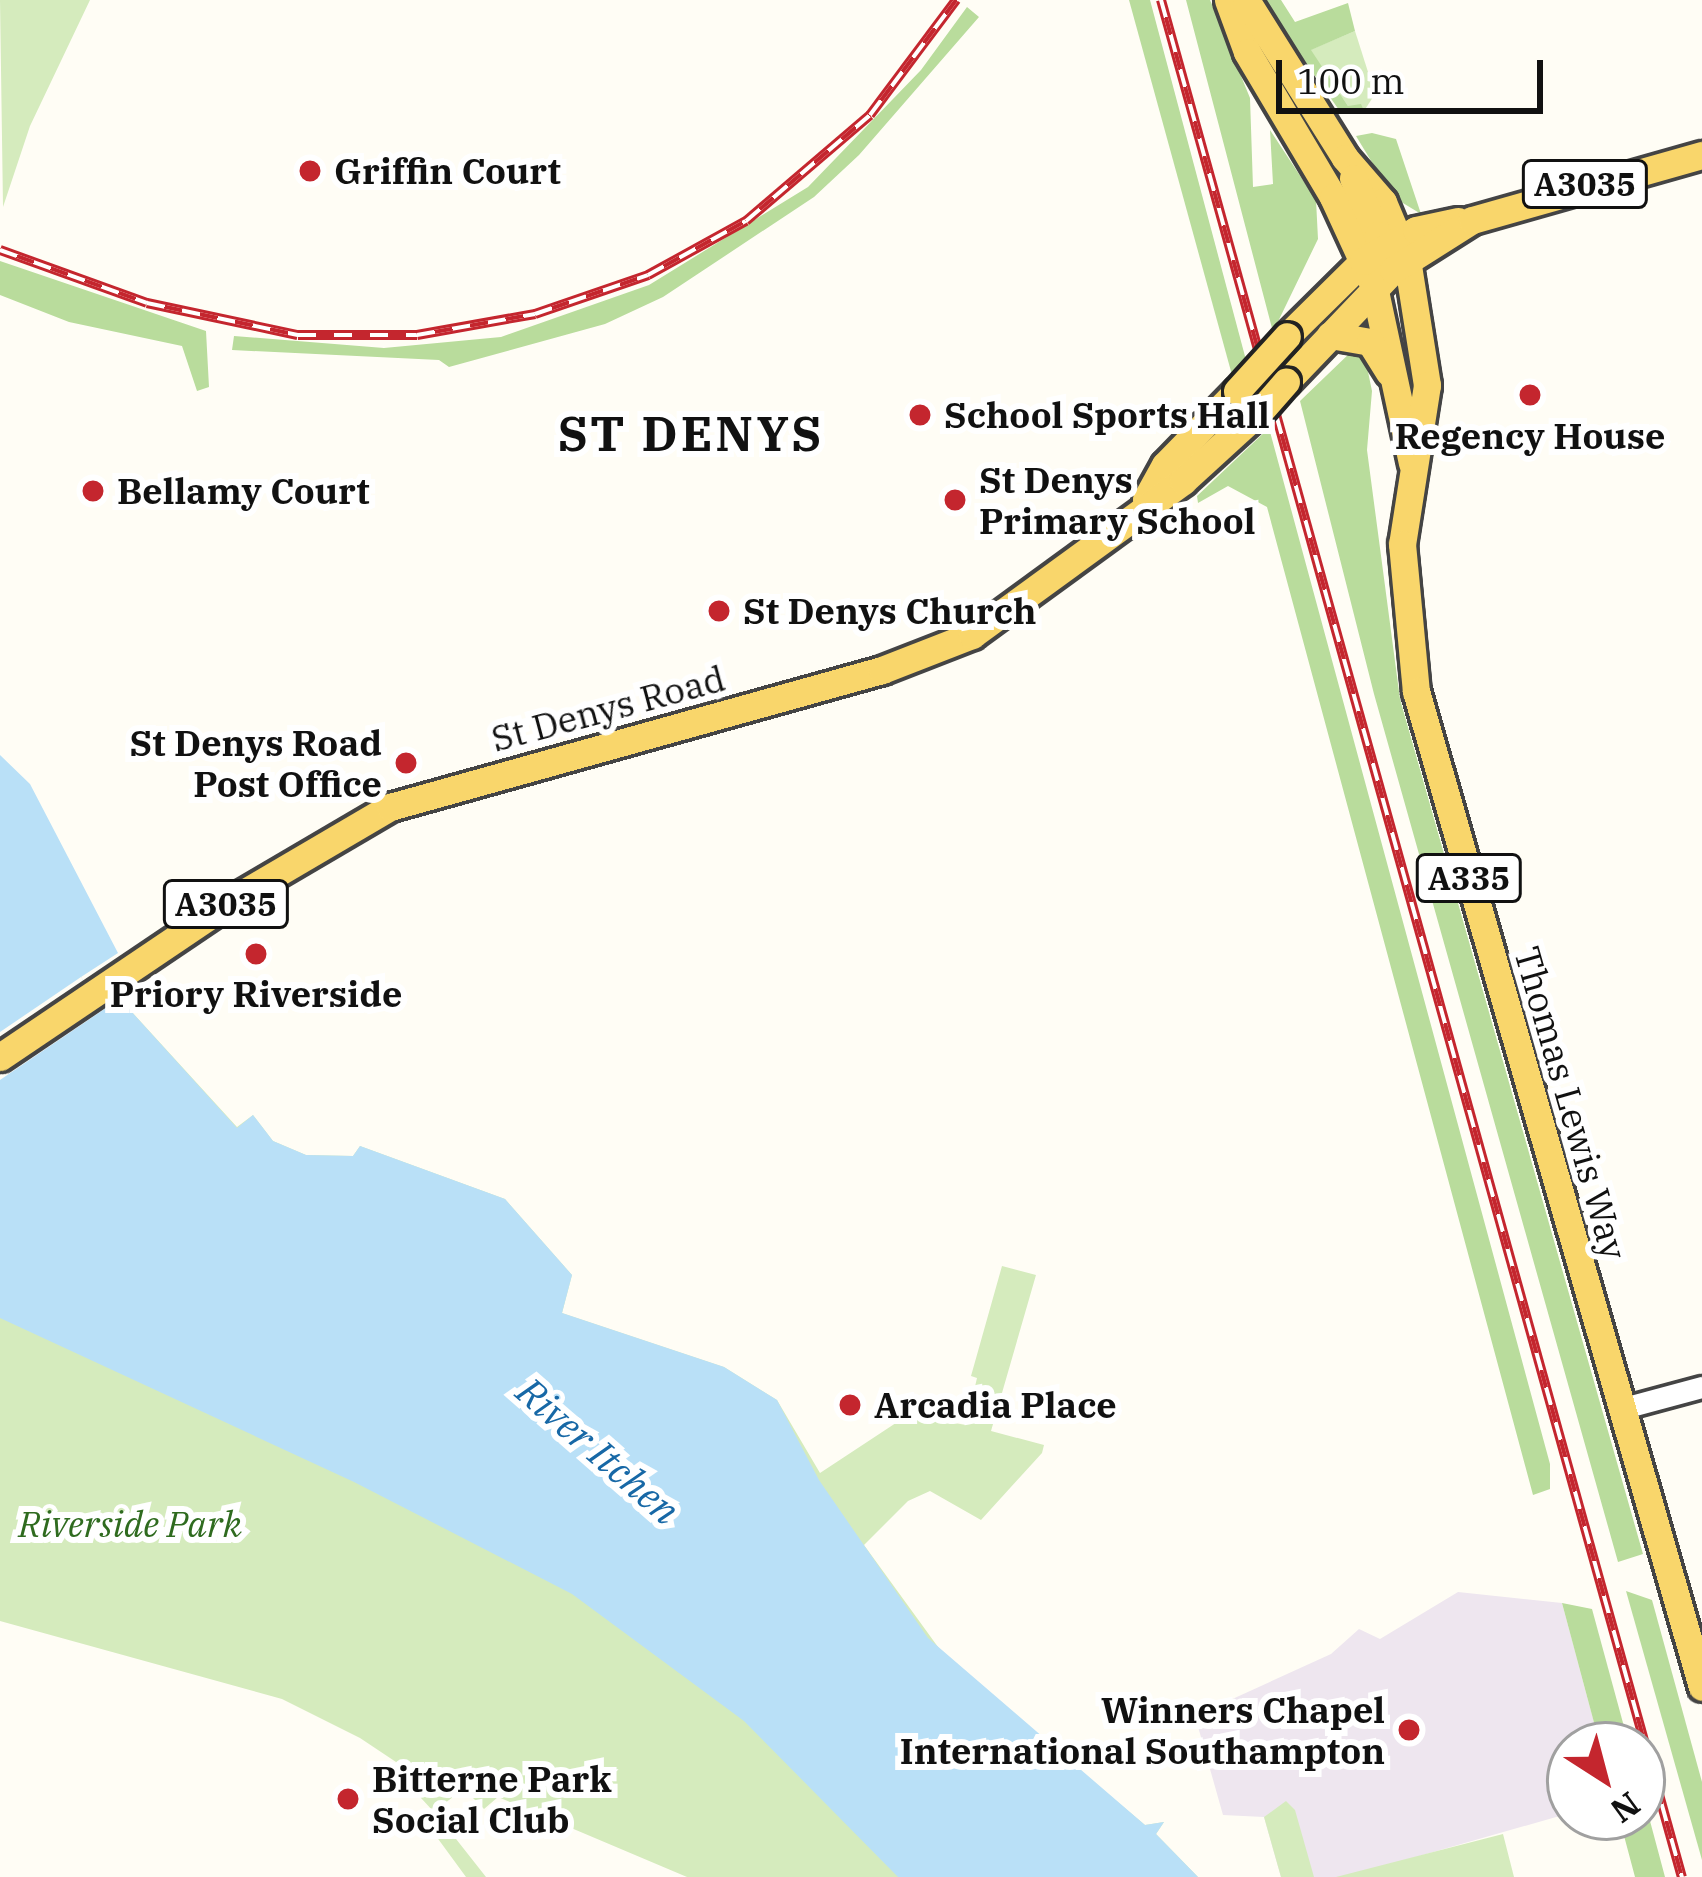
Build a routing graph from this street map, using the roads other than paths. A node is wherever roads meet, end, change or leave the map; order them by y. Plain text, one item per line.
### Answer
1 (1228, 0) edge
2 (1246, 0) edge
3 (1702, 154) edge
4 (1387, 261) junction
5 (1330, 334) junction
6 (1396, 387) junction
7 (1412, 463) junction
8 (1144, 503) junction
9 (0, 1057) edge
10 (1702, 1387) edge
11 (1624, 1408) junction
12 (1702, 1688) edge

1 - 4 main road, Thomas Lewis Way / A335
2 - 4 main road
3 - 4 main road, St Denys Road / A3035
4 - 5 main road, St Denys Road / A3035
4 - 6 main road, Thomas Lewis Way / A335
4 - 7 main road, Thomas Lewis Way / A335
4 - 8 main road, St Denys Road / A3035, bridge
5 - 6 main road
5 - 8 main road, St Denys Road / A3035, bridge
6 - 7 main road, Thomas Lewis Way / A335
7 - 11 main road, Thomas Lewis Way / A335
8 - 9 main road, St Denys Road / A3035
10 - 11 street
11 - 12 main road, Thomas Lewis Way / A335

